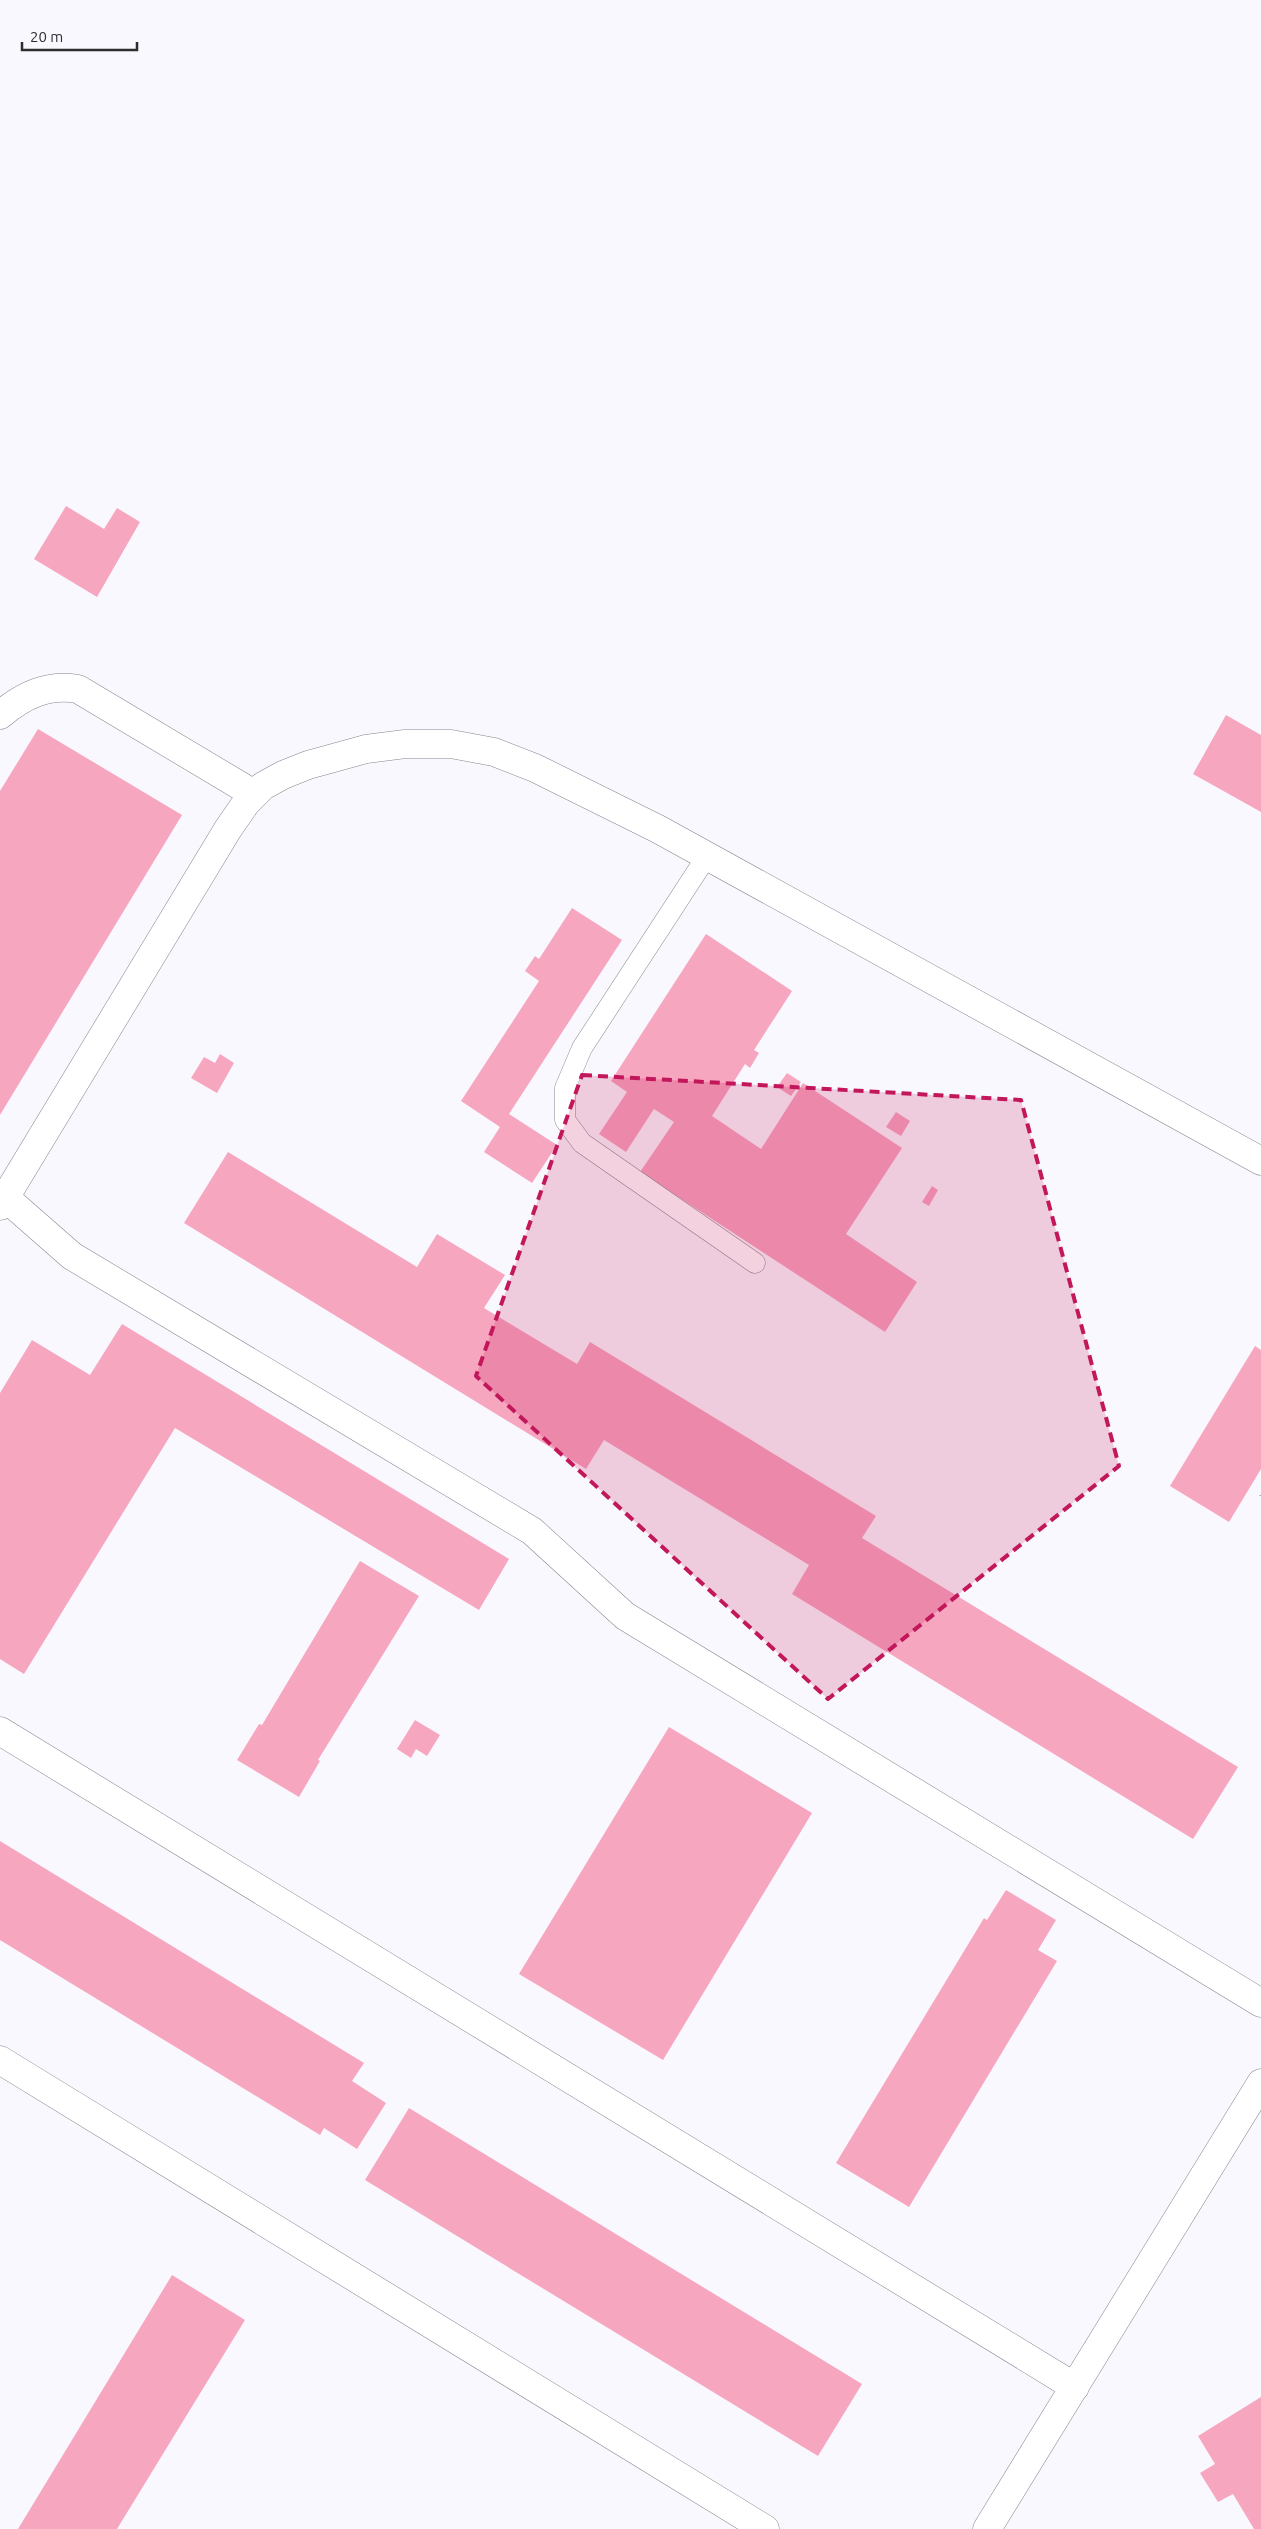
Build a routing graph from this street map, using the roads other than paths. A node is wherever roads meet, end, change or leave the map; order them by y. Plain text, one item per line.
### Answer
1 (0, 715) edge
2 (254, 794) junction
3 (707, 856) junction
4 (1261, 1161) edge
5 (2, 1199) edge
6 (754, 1263) dead end
7 (0, 1731) edge
8 (1261, 2003) edge
9 (0, 2060) edge
10 (1261, 2083) edge
11 (1075, 2387) junction
12 (765, 2529) edge
13 (987, 2529) edge

1 - 2 street
2 - 3 street
2 - 5 street
3 - 4 street
3 - 6 lane
5 - 8 street
7 - 11 street
9 - 12 street
10 - 11 street
11 - 13 street

